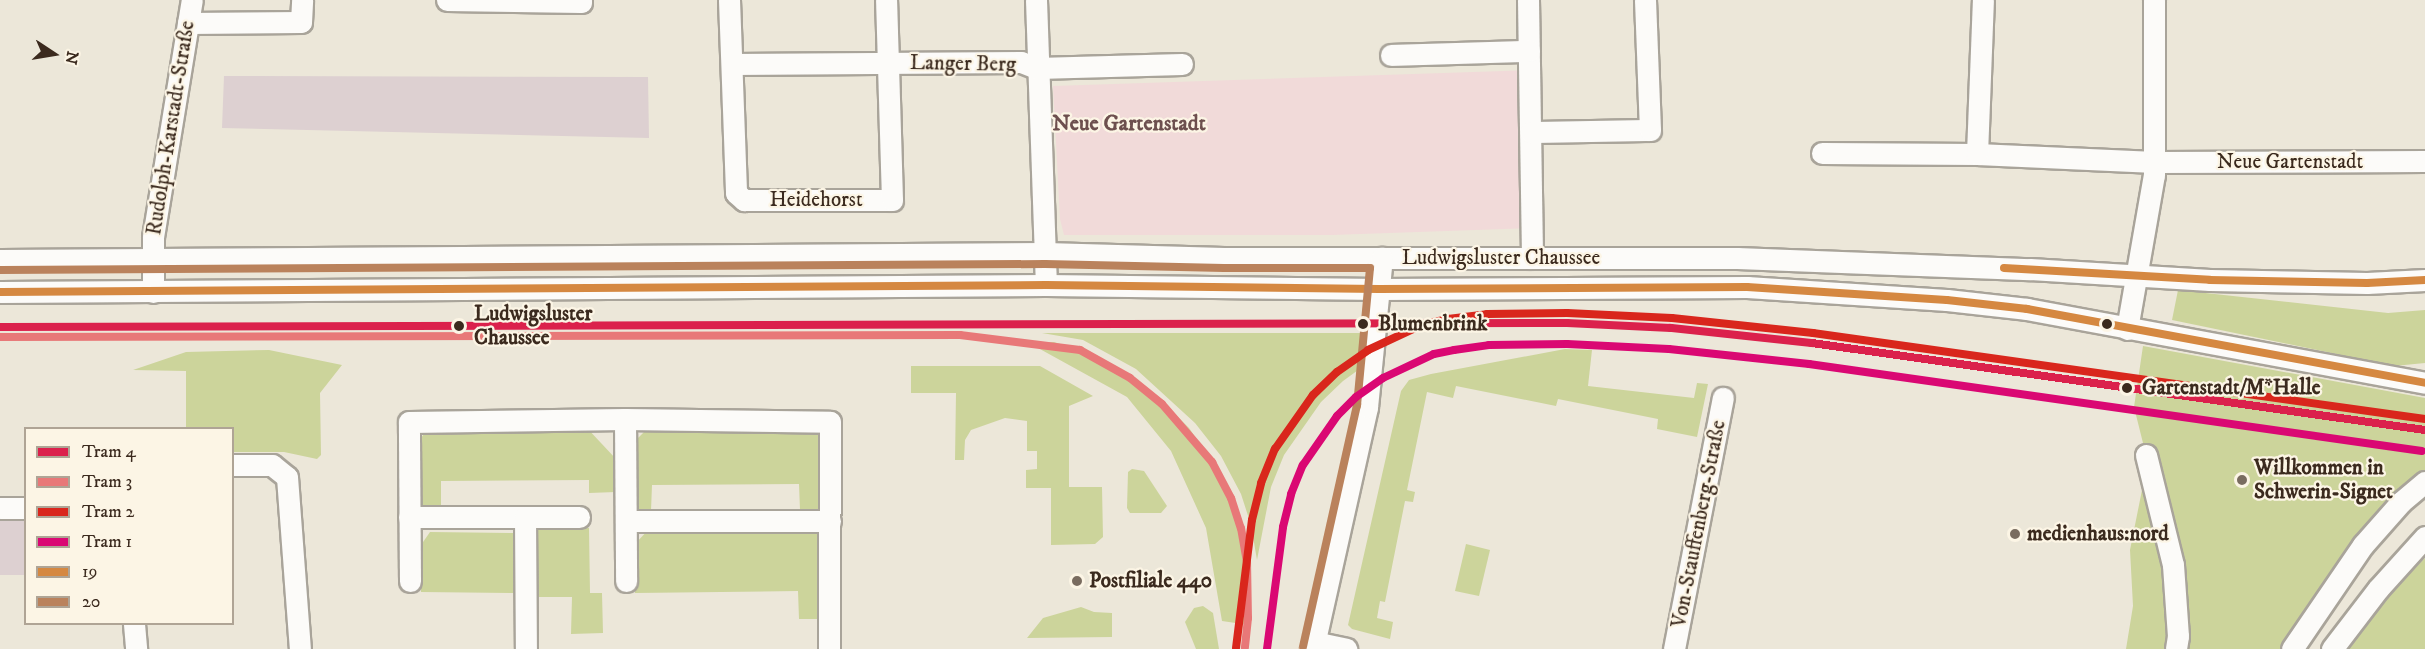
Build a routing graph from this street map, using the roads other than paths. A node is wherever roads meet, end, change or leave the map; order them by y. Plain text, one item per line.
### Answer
1 (192, 0) edge
2 (302, 0) edge
3 (447, 0) edge
4 (581, 0) edge
5 (729, 0) edge
6 (885, 0) edge
7 (1036, 0) edge
8 (1528, 0) edge
9 (1645, 0) edge
10 (1983, 0) edge
11 (2154, 0) edge
12 (188, 23) junction
13 (1529, 51) junction
14 (1391, 55) dead end
15 (888, 63) junction
16 (732, 64) junction
17 (1182, 64) dead end
18 (1037, 68) junction
19 (1531, 132) junction
20 (1822, 153) dead end
21 (1977, 154) junction
22 (2425, 161) edge
23 (2155, 162) junction
24 (1045, 253) junction
25 (1382, 258) junction
26 (1533, 258) junction
27 (0, 260) edge
28 (153, 260) junction
29 (2135, 275) junction
30 (2425, 280) edge
31 (1046, 285) junction
32 (1379, 289) junction
33 (0, 292) edge
34 (153, 292) junction
35 (2127, 328) junction
36 (2425, 383) edge
37 (1723, 398) dead end
38 (625, 419) junction
39 (2146, 455) dead end
40 (234, 465) edge
41 (2425, 482) edge
42 (0, 508) edge
43 (24, 508) edge
44 (409, 517) junction
45 (525, 517) junction
46 (579, 517) dead end
47 (627, 521) junction
48 (830, 521) junction
49 (2425, 537) edge
50 (410, 581) dead end
51 (627, 581) dead end
52 (134, 625) edge
53 (1313, 646) edge
54 (136, 649) edge
55 (300, 649) edge
56 (526, 649) edge
57 (829, 649) edge
58 (1346, 649) edge
59 (1674, 649) edge
60 (2176, 649) edge
61 (2292, 649) edge
62 (2332, 649) edge

1 - 12 street, Rudolph-Karstadt-Straße
2 - 12 street
3 - 4 street
5 - 16 street, Heidehorst
6 - 15 street, Heidehorst
7 - 18 street, Langer Berg
8 - 13 street
9 - 19 street
10 - 21 street
11 - 23 street
12 - 28 street, Rudolph-Karstadt-Straße
13 - 14 street
13 - 19 street
15 - 16 street
15 - 16 street, Heidehorst
15 - 18 street, Langer Berg
17 - 18 street, Langer Berg
18 - 24 street, Langer Berg
19 - 26 street
20 - 21 street, Neue Gartenstadt
21 - 23 street, Neue Gartenstadt
22 - 23 street, Neue Gartenstadt
23 - 29 street
24 - 25 street, Ludwigsluster Chaussee
24 - 28 street, Ludwigsluster Chaussee
24 - 31 street, Langer Berg
25 - 26 street, Ludwigsluster Chaussee
25 - 32 street
26 - 29 street, Ludwigsluster Chaussee
27 - 28 street, Ludwigsluster Chaussee
28 - 34 street, Rudolph-Karstadt-Straße
29 - 30 street, Ludwigsluster Chaussee
29 - 35 street
31 - 32 street, Ludwigsluster Chaussee
31 - 34 street, Ludwigsluster Chaussee
32 - 35 street, Ludwigsluster Chaussee
32 - 53 street
33 - 34 street, Ludwigsluster Chaussee
35 - 36 street, Ludwigsluster Chaussee
37 - 59 street, Von-Stauffenberg-Straße
38 - 44 street
38 - 47 street
38 - 48 street
39 - 60 street
40 - 55 street
41 - 61 street
42 - 43 street
44 - 45 street
44 - 50 street
45 - 46 street
45 - 56 street
47 - 48 street
47 - 51 street
48 - 57 street
49 - 62 street
52 - 54 street
53 - 58 street

